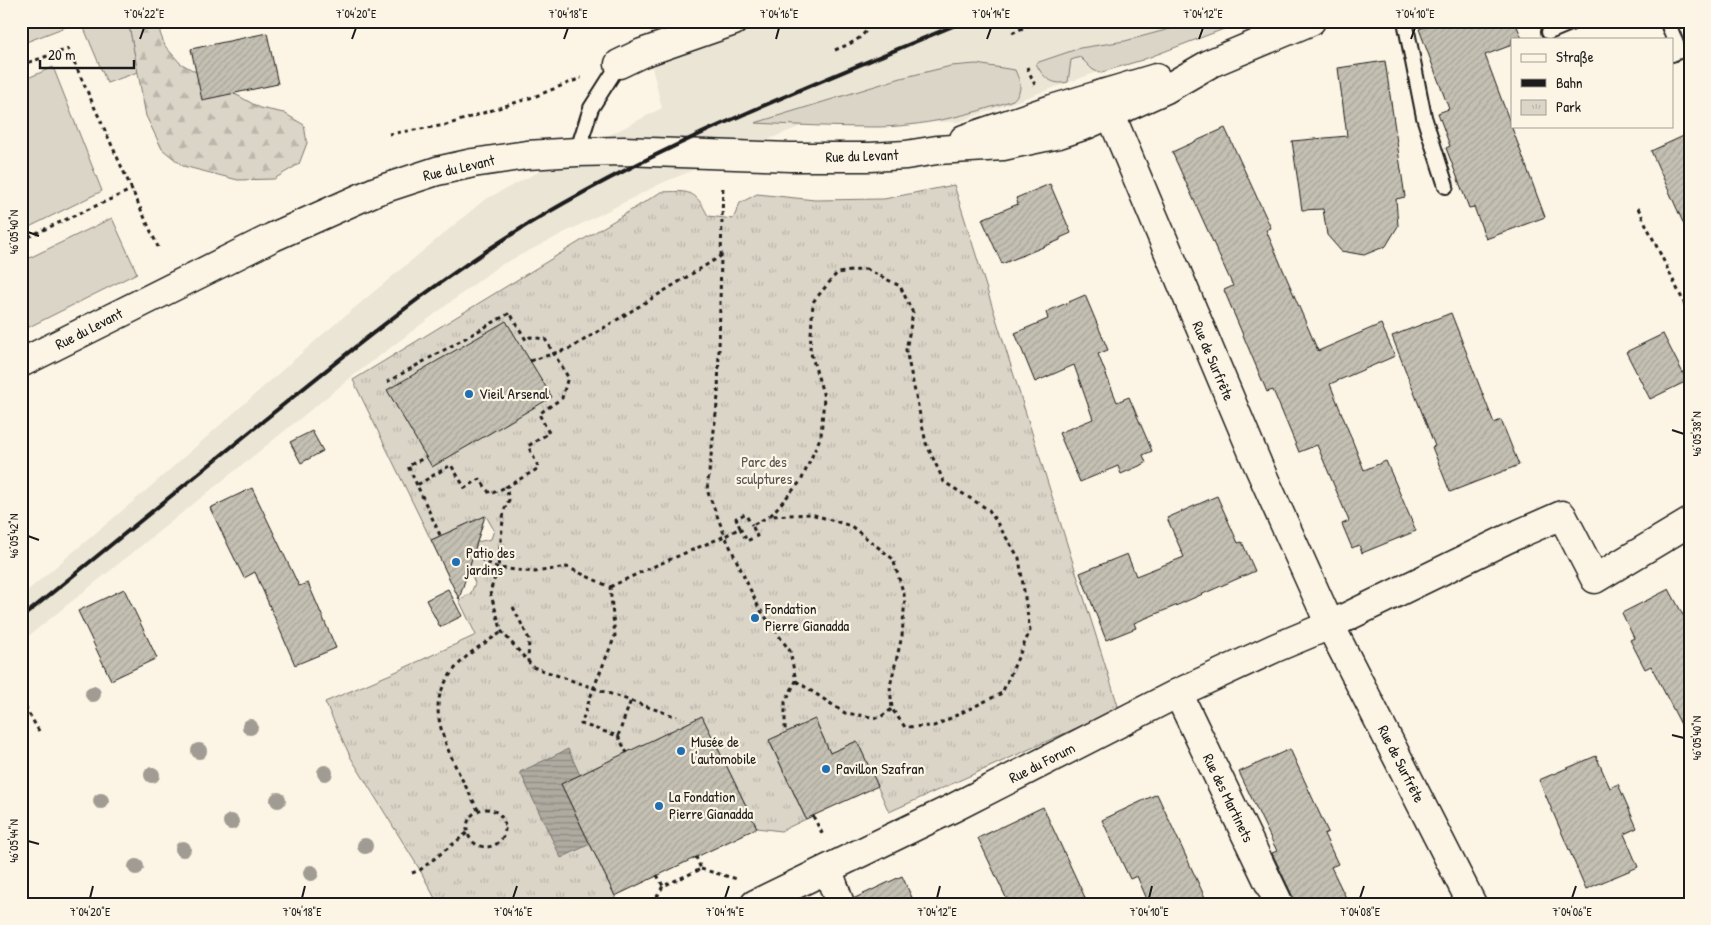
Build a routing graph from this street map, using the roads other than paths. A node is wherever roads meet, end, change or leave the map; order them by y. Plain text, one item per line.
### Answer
1 (734, 21) edge
2 (1311, 21) edge
3 (1405, 21) edge
4 (1575, 21) edge
5 (1667, 21) edge
6 (1549, 32) dead end
7 (1674, 38) edge
8 (1674, 38) edge
9 (1674, 53) edge
10 (619, 64) joint
11 (1106, 104) junction
12 (577, 152) junction
13 (1446, 186) dead end
14 (21, 363) edge
15 (1690, 522) edge
16 (1330, 625) junction
17 (1178, 693) junction
18 (828, 870) junction
19 (755, 904) edge
20 (840, 904) edge
21 (1279, 904) edge
22 (1472, 904) edge

1 - 10 street
2 - 11 street, Rue du Levant
3 - 13 lane
4 - 6 lane
5 - 7 lane
8 - 9 lane
10 - 12 lane
11 - 12 street, Rue du Levant
11 - 16 street, Rue de Surfrête
12 - 14 street, Rue du Levant
15 - 16 street
16 - 17 street, Rue du Forum
16 - 22 street, Rue de Surfrête
17 - 18 street, Rue du Forum
17 - 21 street, Rue des Martinets
18 - 19 street, Rue du Forum
18 - 20 street

